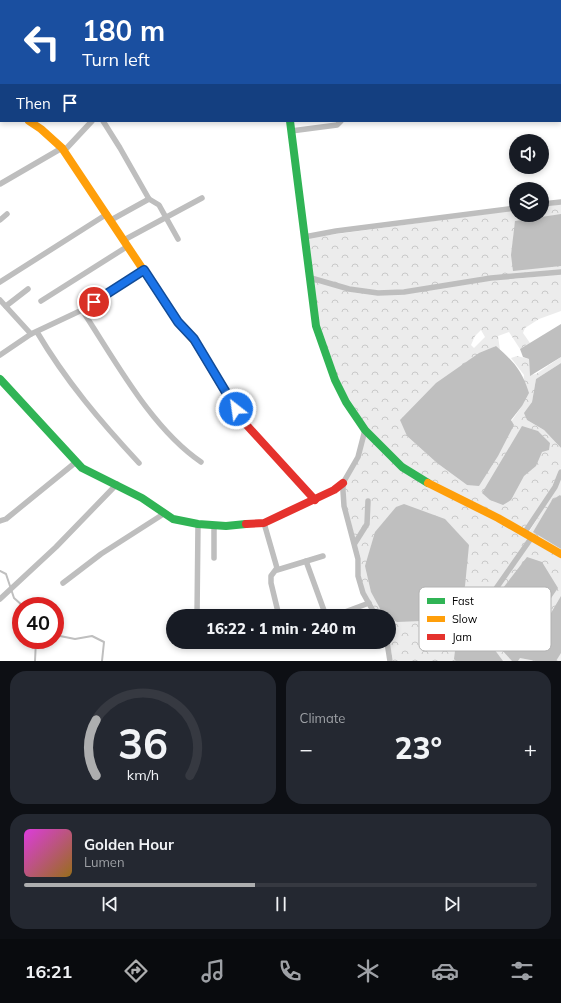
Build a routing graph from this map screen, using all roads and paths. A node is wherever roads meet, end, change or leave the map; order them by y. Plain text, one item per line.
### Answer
1 (31, 122) edge
2 (91, 122) edge
3 (104, 122) edge
4 (290, 122) edge
5 (340, 122) edge
6 (291, 131) junction
7 (63, 149) junction
8 (0, 184) edge
9 (202, 198) dead end
10 (149, 199) junction
11 (561, 202) edge
12 (549, 203) edge
13 (509, 209) edge
14 (7, 214) dead end
15 (109, 217) junction
16 (166, 217) junction
17 (0, 220) edge
18 (304, 237) junction
19 (178, 239) dead end
20 (126, 243) junction
21 (144, 270) junction
22 (561, 272) edge
23 (310, 278) junction
24 (0, 282) edge
25 (28, 289) dead end
26 (0, 300) edge
27 (41, 301) dead end
28 (6, 306) junction
29 (82, 310) junction
30 (34, 333) junction
31 (0, 354) edge
32 (0, 379) edge
33 (365, 430) junction
34 (76, 462) junction
35 (201, 462) dead end
36 (139, 463) dead end
37 (561, 472) edge
38 (343, 483) junction
39 (117, 484) junction
40 (315, 500) junction
41 (368, 501) dead end
42 (165, 513) junction
43 (0, 521) edge
44 (264, 523) junction
45 (198, 524) junction
46 (214, 526) junction
47 (529, 534) junction
48 (355, 543) junction
49 (561, 554) edge
50 (323, 556) dead end
51 (214, 558) dead end
52 (306, 561) junction
53 (277, 570) junction
54 (63, 583) dead end
55 (496, 587) edge
56 (0, 599) edge
57 (369, 603) junction
58 (197, 609) edge
59 (277, 609) edge
60 (323, 609) edge
61 (353, 609) edge
62 (372, 609) edge
63 (388, 649) edge
64 (390, 661) edge

1 - 7 street
2 - 7 street
3 - 10 street
4 - 6 street
5 - 6 street
6 - 18 street
7 - 8 street
7 - 15 street
9 - 16 street
10 - 15 street
10 - 16 street
11 - 12 street
13 - 18 street
14 - 17 street
15 - 20 street
15 - 24 street
16 - 19 street
16 - 20 street
18 - 23 street
20 - 21 street
20 - 27 street
21 - 29 street
21 - 40 street
22 - 23 street
23 - 33 street
25 - 28 street
26 - 28 street
28 - 30 street
29 - 30 street
29 - 35 street
30 - 31 street
30 - 36 street
32 - 34 street
33 - 38 street
33 - 47 street
34 - 39 street
34 - 43 street
37 - 47 street
38 - 40 street
38 - 48 street
39 - 42 street
39 - 56 street
40 - 44 street
41 - 48 street
42 - 45 street
42 - 54 street
44 - 46 street
44 - 53 street
45 - 46 street
45 - 58 street
46 - 51 street
47 - 49 street
47 - 55 street
48 - 57 street
50 - 52 street
52 - 53 street
52 - 60 street
53 - 59 street
57 - 61 street
57 - 62 street
63 - 64 street

